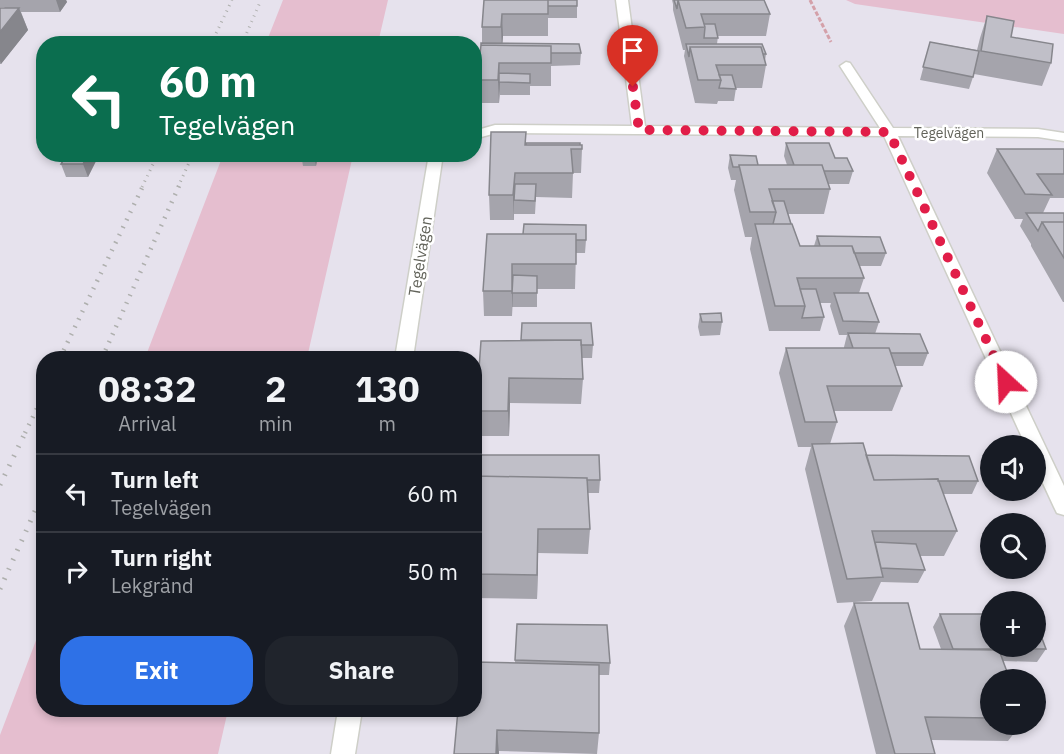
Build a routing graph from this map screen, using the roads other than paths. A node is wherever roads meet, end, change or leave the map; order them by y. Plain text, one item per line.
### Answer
1 (622, 0) edge
2 (846, 66) road end
3 (639, 130) junction
4 (889, 132) junction
5 (482, 133) edge
6 (1064, 137) edge
7 (435, 162) edge
8 (405, 351) edge
9 (1064, 507) edge
10 (349, 717) edge
11 (343, 754) edge

1 - 3 street
2 - 4 street
3 - 4 street, Tegelvägen
3 - 5 street, Tegelvägen
4 - 6 street, Tegelvägen
4 - 9 street
7 - 8 street, Tegelvägen
10 - 11 street

